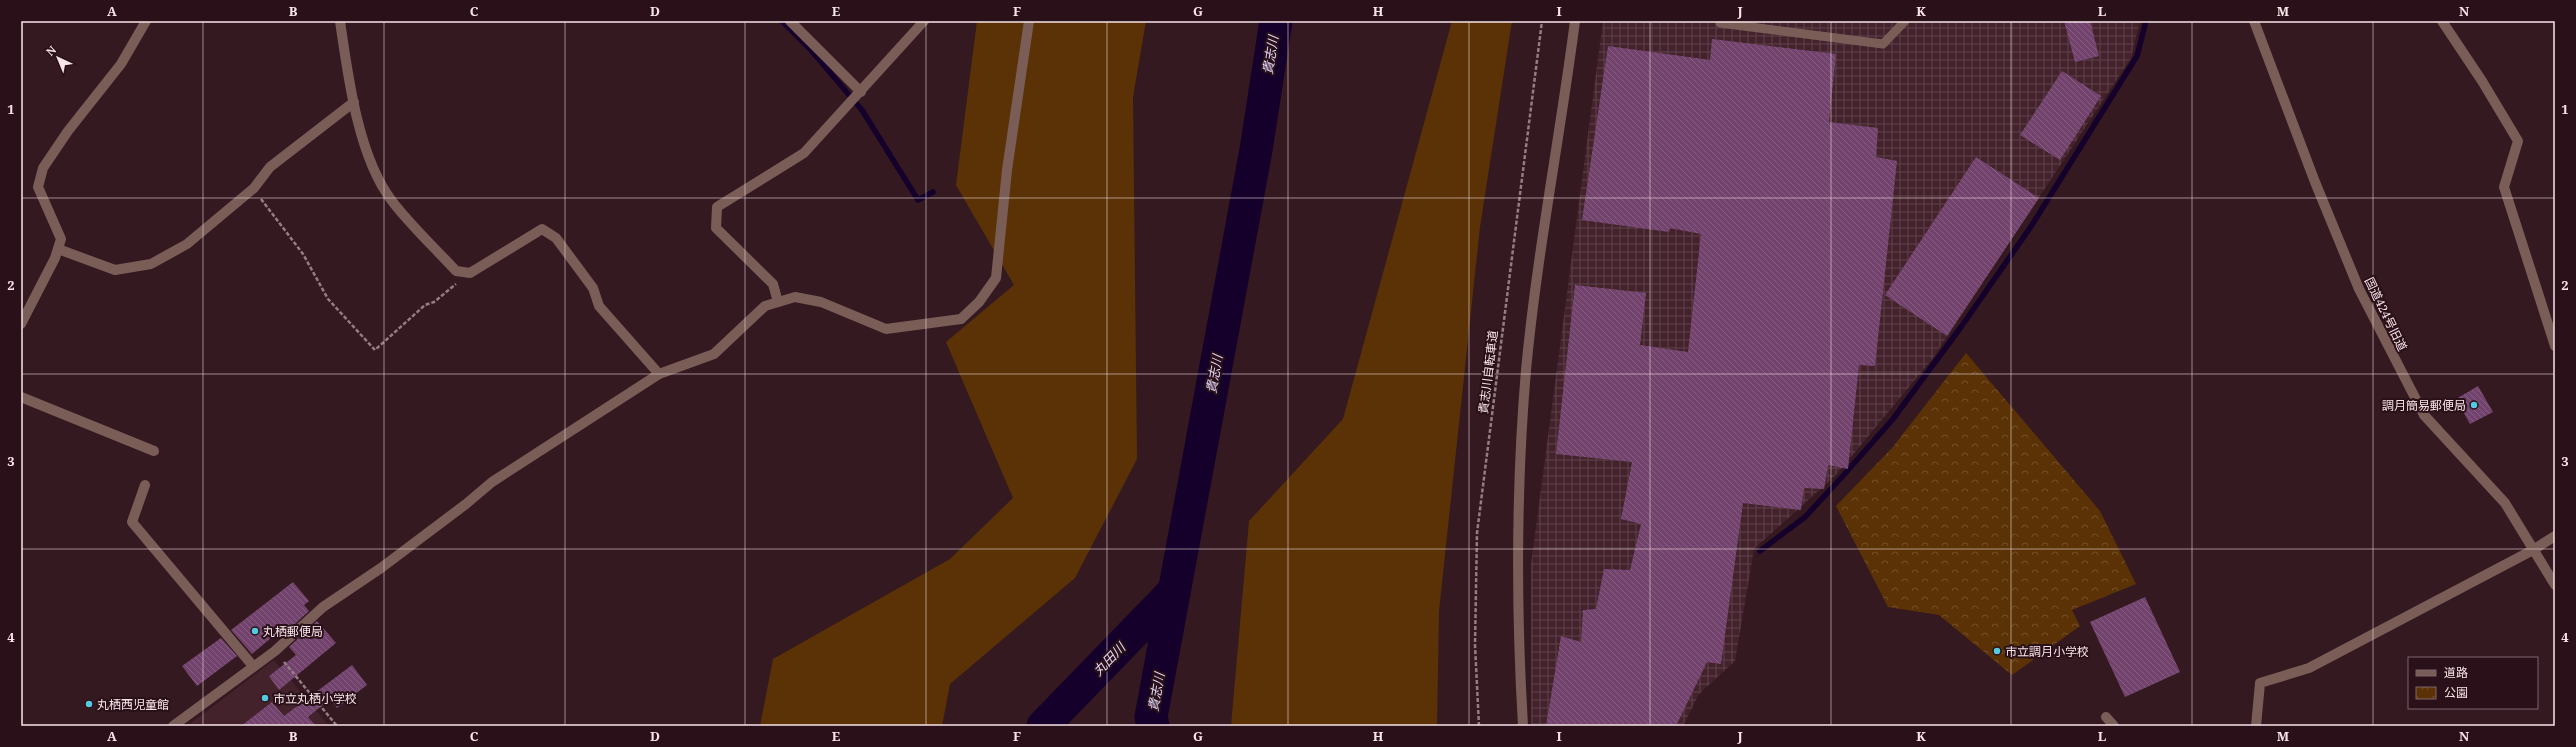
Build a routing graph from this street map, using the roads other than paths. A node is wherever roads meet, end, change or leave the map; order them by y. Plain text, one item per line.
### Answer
1 (146, 21) edge
2 (340, 21) edge
3 (790, 21) edge
4 (924, 21) edge
5 (1029, 21) edge
6 (1575, 21) edge
7 (1905, 21) edge
8 (2254, 21) edge
9 (2442, 21) edge
10 (1720, 23) dead end
11 (861, 92) junction
12 (354, 102) junction
13 (58, 249) junction
14 (778, 302) junction
15 (21, 324) edge
16 (2555, 346) edge
17 (659, 374) junction
18 (21, 397) edge
19 (154, 451) dead end
20 (145, 485) dead end
21 (2555, 536) edge
22 (2532, 550) junction
23 (2555, 585) edge
24 (253, 666) junction
25 (2106, 716) dead end
26 (173, 726) edge
27 (1522, 726) edge
28 (2114, 726) edge
29 (2256, 726) edge

1 - 13 street
2 - 12 street
3 - 11 street
4 - 11 street
5 - 14 street
6 - 27 street
7 - 10 lane
8 - 22 street, 国道424号旧道
9 - 16 street
11 - 14 street
12 - 13 street
12 - 17 street
13 - 15 street
14 - 17 street
17 - 24 street
18 - 19 street
20 - 24 street
21 - 22 street
22 - 23 street, 国道424号旧道
22 - 29 street
24 - 26 street
25 - 28 street

